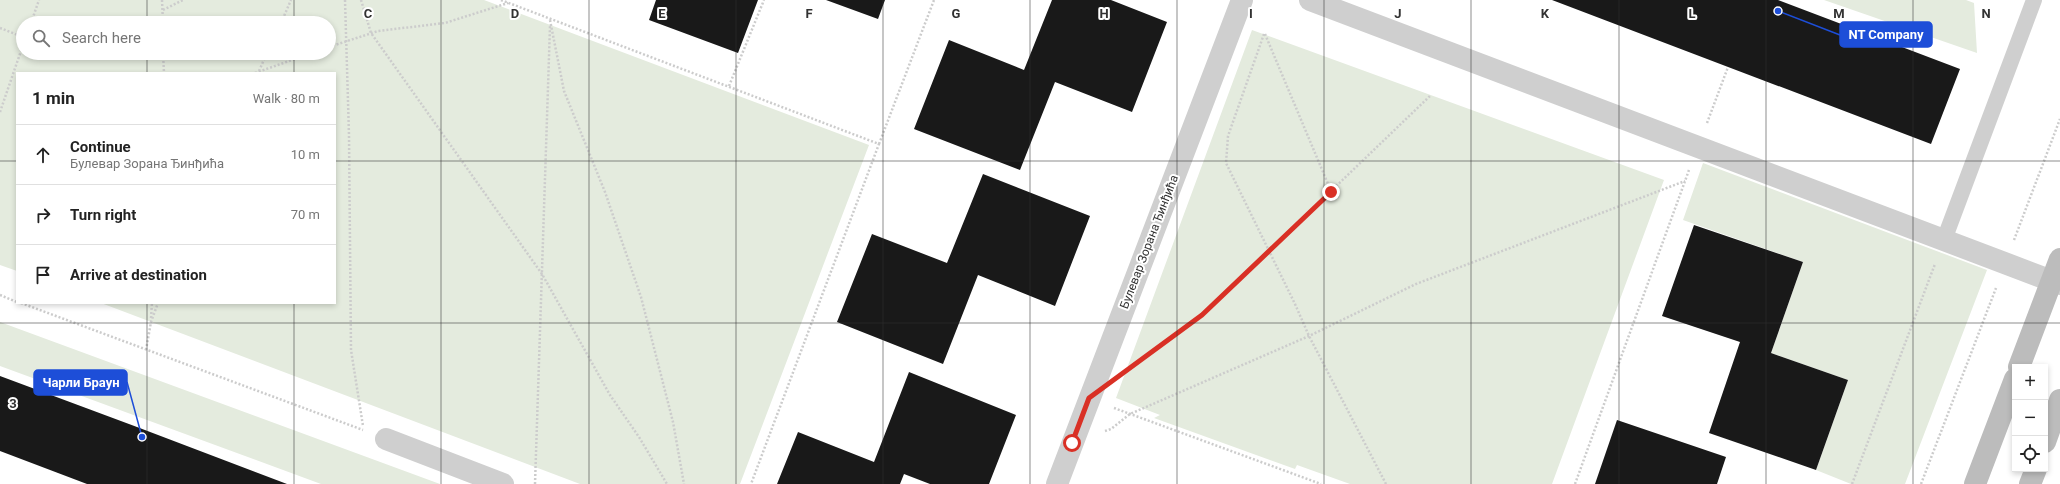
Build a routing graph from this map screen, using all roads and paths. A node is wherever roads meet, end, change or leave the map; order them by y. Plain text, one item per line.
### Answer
1 (39, 0) edge
2 (162, 0) edge
3 (183, 0) edge
4 (291, 0) edge
5 (345, 0) edge
6 (361, 0) edge
7 (501, 0) edge
8 (764, 0) edge
9 (934, 0) edge
10 (1242, 0) edge
11 (1310, 0) edge
12 (2034, 0) edge
13 (509, 3) junction
14 (163, 10) junction
15 (33, 16) edge
16 (163, 16) edge
17 (284, 16) edge
18 (550, 20) junction
19 (0, 28) edge
20 (371, 33) junction
21 (16, 34) edge
22 (336, 46) edge
23 (18, 60) edge
24 (163, 60) edge
25 (263, 60) edge
26 (292, 60) edge
27 (1728, 67) dead end
28 (164, 72) edge
29 (257, 72) edge
30 (729, 86) junction
31 (1431, 95) dead end
32 (0, 112) edge
33 (1708, 119) dead end
34 (2060, 119) edge
35 (879, 144) junction
36 (1698, 146) junction
37 (1685, 181) junction
38 (1331, 192) junction
39 (1944, 240) junction
40 (1269, 251) junction
41 (2060, 259) edge
42 (2005, 263) junction
43 (542, 273) junction
44 (2056, 282) edge
45 (0, 295) edge
46 (16, 302) edge
47 (24, 304) edge
48 (152, 304) edge
49 (158, 304) edge
50 (151, 322) junction
51 (1309, 336) junction
52 (146, 350) junction
53 (2021, 364) edge
54 (1125, 372) dead end
55 (2012, 387) edge
56 (1089, 398) junction
57 (2060, 400) edge
58 (1130, 414) junction
59 (2047, 436) edge
60 (386, 439) dead end
61 (1072, 443) junction
62 (2035, 472) edge
63 (503, 484) edge
64 (535, 484) edge
65 (667, 484) edge
66 (684, 484) edge
67 (751, 484) edge
68 (1057, 484) edge
69 (1321, 484) edge
70 (1386, 484) edge
71 (1575, 484) edge
72 (1852, 484) edge
73 (1921, 484) edge
74 (1975, 484) edge
75 (2030, 484) edge

1 - 15 path
2 - 14 path
3 - 14 path
4 - 17 path
5 - 52 path
6 - 20 path
7 - 13 path
8 - 30 path
9 - 35 path
10 - 56 street, Булевар Зорана Ђинђића
11 - 36 street
12 - 39 lane
13 - 18 path
13 - 20 path
14 - 16 path
18 - 30 path
18 - 43 path
18 - 66 path
19 - 21 path
20 - 22 path
20 - 43 path
23 - 32 path
24 - 28 path
25 - 29 path
26 - 29 path
27 - 33 path
30 - 35 path
31 - 38 path
34 - 42 path
35 - 67 path
36 - 37 path
36 - 39 street
37 - 51 path
37 - 71 path
38 - 40 path
38 - 40 path
39 - 42 street
39 - 72 path
40 - 51 path
40 - 54 path
41 - 44 street
42 - 44 street
42 - 73 path
43 - 64 path
43 - 65 path
44 - 53 street
45 - 46 path
47 - 52 path
48 - 50 path
49 - 50 path
50 - 52 path
51 - 58 path
51 - 70 path
55 - 74 street
56 - 58 path
56 - 61 street, Булевар Зорана Ђинђића
57 - 59 street
58 - 61 path
58 - 69 path
60 - 63 street
61 - 68 street, Булевар Зорана Ђинђића
62 - 75 street

